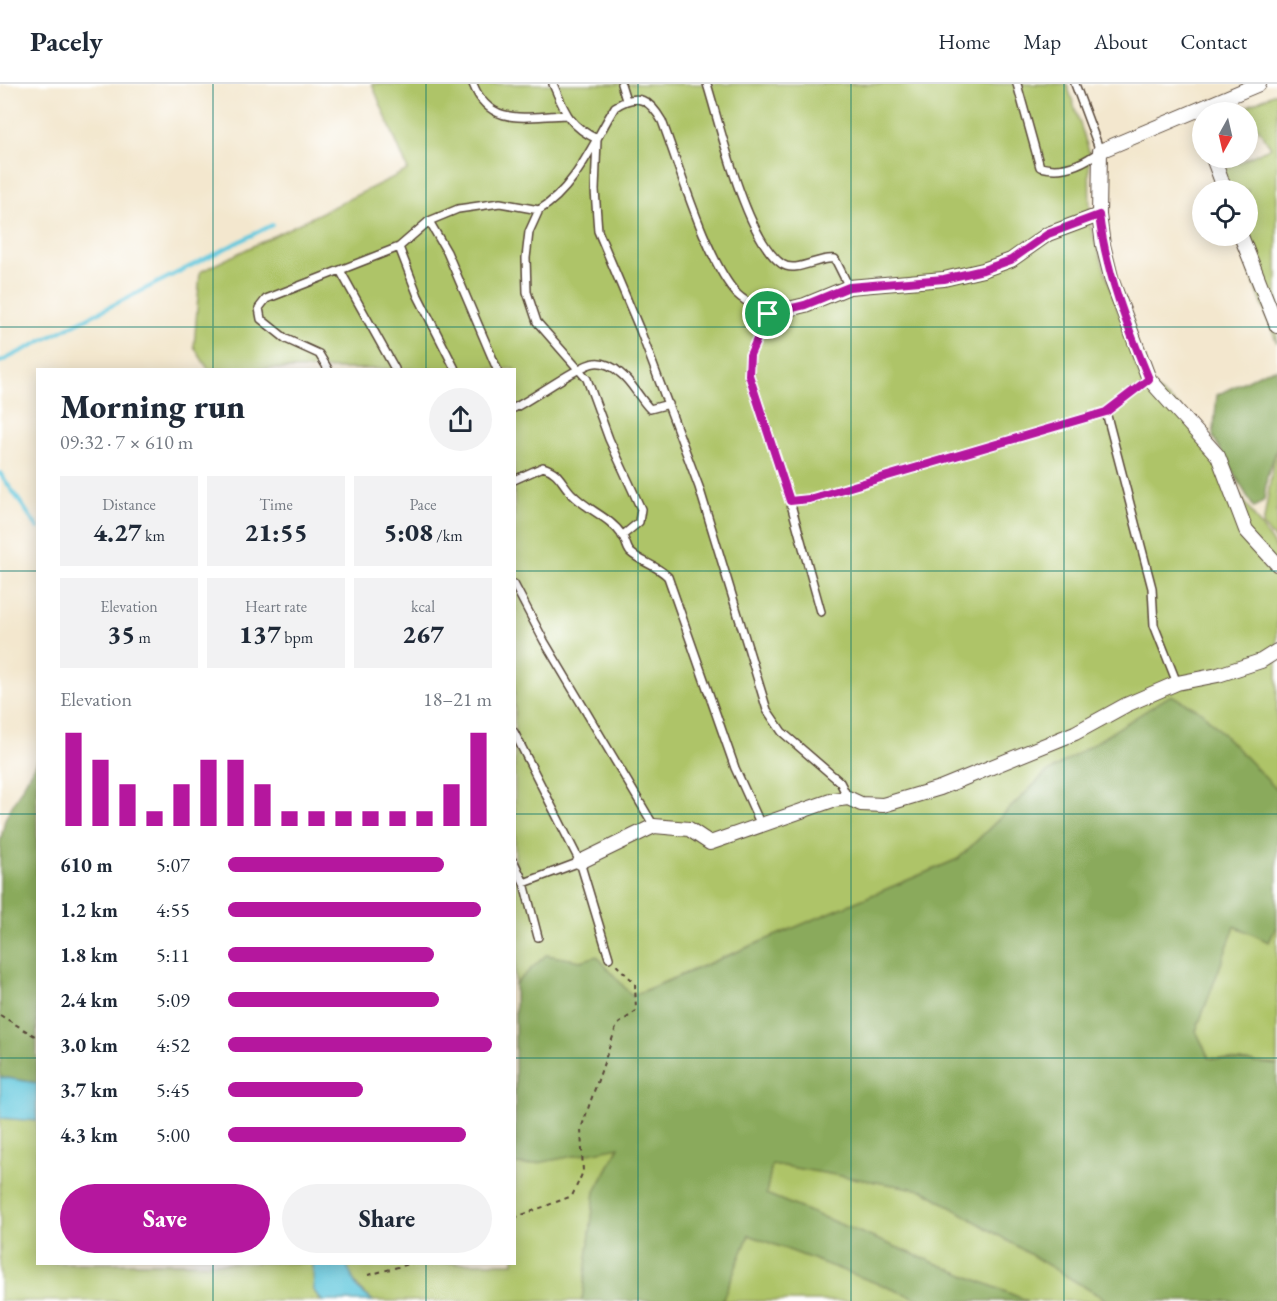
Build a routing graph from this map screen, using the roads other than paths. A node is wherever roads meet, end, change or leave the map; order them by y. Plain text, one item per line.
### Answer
1 (473, 84) edge
2 (553, 84) edge
3 (621, 84) edge
4 (706, 84) edge
5 (1017, 84) edge
6 (1076, 84) edge
7 (1259, 84) edge
8 (626, 100) junction
9 (1224, 102) edge
10 (566, 115) junction
11 (1192, 117) edge
12 (597, 138) junction
13 (1100, 151) junction
14 (539, 210) junction
15 (1099, 215) junction
16 (429, 221) junction
17 (1245, 246) edge
18 (399, 248) junction
19 (341, 272) junction
20 (849, 287) junction
21 (768, 314) junction
22 (1277, 326) edge
23 (327, 368) edge
24 (394, 368) edge
25 (454, 368) edge
26 (497, 368) edge
27 (578, 368) junction
28 (1149, 379) junction
29 (669, 404) junction
30 (516, 407) edge
31 (1106, 412) junction
32 (516, 479) edge
33 (790, 501) junction
34 (622, 536) junction
35 (1277, 564) edge
36 (516, 588) edge
37 (821, 612) dead end
38 (1277, 651) edge
39 (1177, 683) junction
40 (516, 736) edge
41 (848, 798) junction
42 (761, 825) junction
43 (654, 826) junction
44 (580, 862) junction
45 (516, 866) edge
46 (524, 882) junction
47 (538, 937) dead end
48 (609, 958) road end

1 - 10 lane
2 - 10 lane
3 - 8 lane
4 - 20 lane
5 - 13 lane
6 - 13 lane
7 - 9 street
8 - 12 lane
8 - 21 lane
10 - 12 lane
11 - 13 street
12 - 14 lane
12 - 29 lane
13 - 15 street
14 - 16 lane
14 - 27 lane
15 - 20 street
15 - 28 street
16 - 18 lane
16 - 26 lane
17 - 22 street
18 - 19 lane
18 - 25 lane
19 - 23 lane
19 - 24 lane
20 - 21 street
21 - 33 lane
27 - 29 lane
27 - 30 lane
27 - 34 lane
28 - 31 lane
28 - 35 street
29 - 41 lane
31 - 33 lane
31 - 39 lane
32 - 34 lane
33 - 37 lane
34 - 42 lane
36 - 43 lane
38 - 39 street
39 - 41 street
40 - 44 lane
41 - 42 street
42 - 43 street
43 - 44 street
44 - 46 lane
44 - 48 lane
45 - 46 lane
46 - 47 lane

